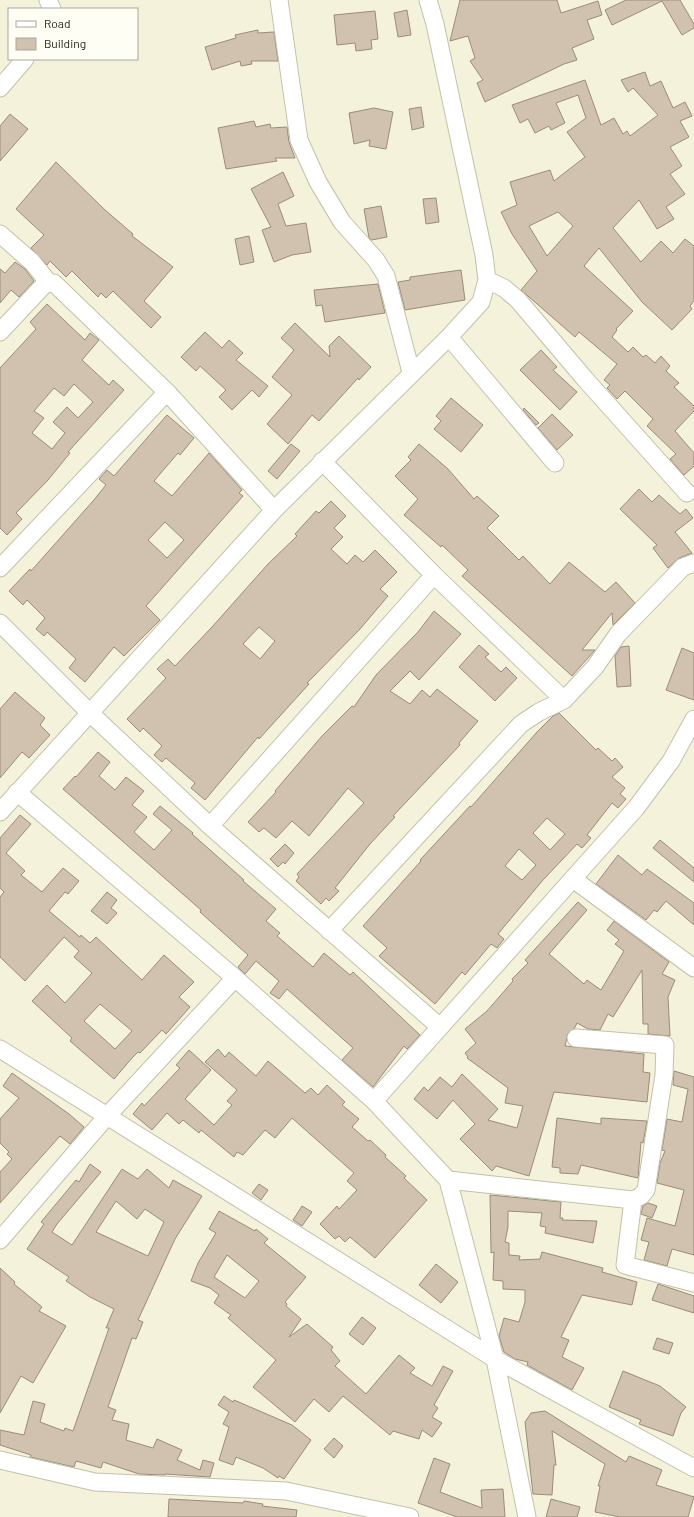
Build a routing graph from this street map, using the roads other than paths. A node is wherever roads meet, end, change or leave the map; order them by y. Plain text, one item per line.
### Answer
1 (279, 0) edge
2 (428, 0) edge
3 (24, 60) edge
4 (0, 88) edge
5 (0, 234) edge
6 (487, 280) junction
7 (49, 283) junction
8 (0, 332) edge
9 (449, 336) junction
10 (411, 372) junction
11 (167, 392) junction
12 (322, 461) junction
13 (555, 464) dead end
14 (687, 493) dead end
15 (274, 510) junction
16 (694, 563) edge
17 (0, 568) edge
18 (434, 575) junction
19 (0, 623) edge
20 (564, 700) junction
21 (90, 713) junction
22 (694, 719) edge
23 (17, 792) junction
24 (0, 812) edge
25 (210, 826) junction
26 (573, 879) junction
27 (329, 931) junction
28 (694, 968) edge
29 (235, 978) junction
30 (440, 1027) junction
31 (576, 1038) dead end
32 (0, 1049) edge
33 (374, 1101) junction
34 (108, 1115) junction
35 (448, 1180) junction
36 (633, 1200) junction
37 (0, 1240) edge
38 (694, 1283) edge
39 (495, 1359) junction
40 (0, 1460) edge
41 (694, 1468) edge
42 (410, 1517) edge
43 (527, 1517) edge

1 - 10 street
2 - 6 street
3 - 4 street
5 - 7 street
6 - 9 street
6 - 14 street
7 - 8 street
7 - 11 street
9 - 10 street
9 - 13 street
10 - 12 street
11 - 15 street
11 - 17 street
12 - 15 street
12 - 18 street
15 - 21 street
16 - 20 street
18 - 20 street
18 - 25 street
19 - 21 street
20 - 27 street
21 - 23 street
21 - 25 street
22 - 26 street
23 - 24 street
23 - 29 street
25 - 27 street
26 - 28 street
26 - 30 street
27 - 30 street
29 - 33 street
29 - 34 street
30 - 33 street
31 - 36 street
32 - 34 street
33 - 35 street
34 - 37 street
34 - 39 street
35 - 36 street
35 - 39 street
36 - 38 street
39 - 41 street
39 - 43 street
40 - 42 street

